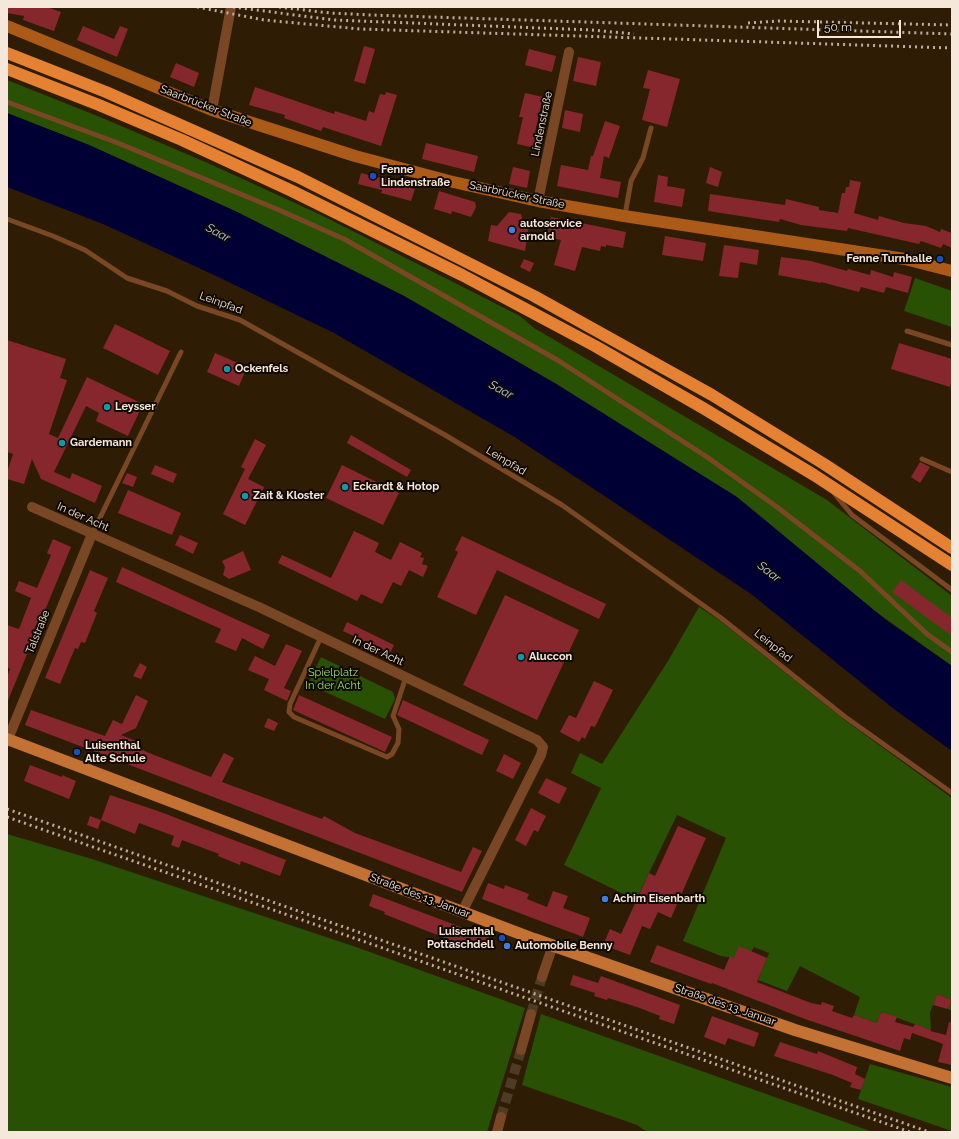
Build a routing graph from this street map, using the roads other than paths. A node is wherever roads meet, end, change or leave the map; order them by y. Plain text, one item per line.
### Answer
1 (231, 7) edge
2 (7, 26) edge
3 (569, 52) dead end
4 (7, 53) edge
5 (7, 69) edge
6 (7, 102) edge
7 (212, 110) junction
8 (651, 128) dead end
9 (538, 201) junction
10 (624, 216) junction
11 (7, 219) edge
12 (952, 271) edge
13 (907, 331) dead end
14 (952, 345) edge
15 (181, 352) dead end
16 (922, 459) dead end
17 (952, 472) edge
18 (825, 482) junction
19 (32, 507) dead end
20 (92, 534) junction
21 (952, 548) edge
22 (952, 565) edge
23 (952, 590) edge
24 (321, 637) junction
25 (952, 652) edge
26 (406, 677) junction
27 (7, 739) edge
28 (952, 794) edge
29 (462, 912) junction
30 (553, 945) junction
31 (542, 977) tunnel mouth
32 (531, 1014) tunnel mouth
33 (521, 1050) tunnel mouth
34 (952, 1078) edge
35 (501, 1117) tunnel mouth
36 (497, 1132) edge

1 - 7 street
2 - 7 street, Saarbrücker Straße
3 - 9 street, Lindenstraße
4 - 21 highway
5 - 18 highway
6 - 25 lane
7 - 9 street, Saarbrücker Straße
8 - 10 lane
9 - 10 street, Saarbrücker Straße
10 - 12 street, Saarbrücker Straße
11 - 28 lane, Leinpfad
13 - 14 lane
15 - 20 lane
16 - 17 lane
18 - 22 highway
18 - 23 lane
19 - 20 street, In der Acht
20 - 24 street, In der Acht
20 - 27 street, Talstraße
24 - 26 street, In der Acht
24 - 26 lane
26 - 29 street, In der Acht
27 - 29 main road, Straße des 13. Januar
29 - 30 main road, Straße des 13. Januar
30 - 31 street
30 - 34 main road, Straße des 13. Januar
32 - 33 street
35 - 36 street

